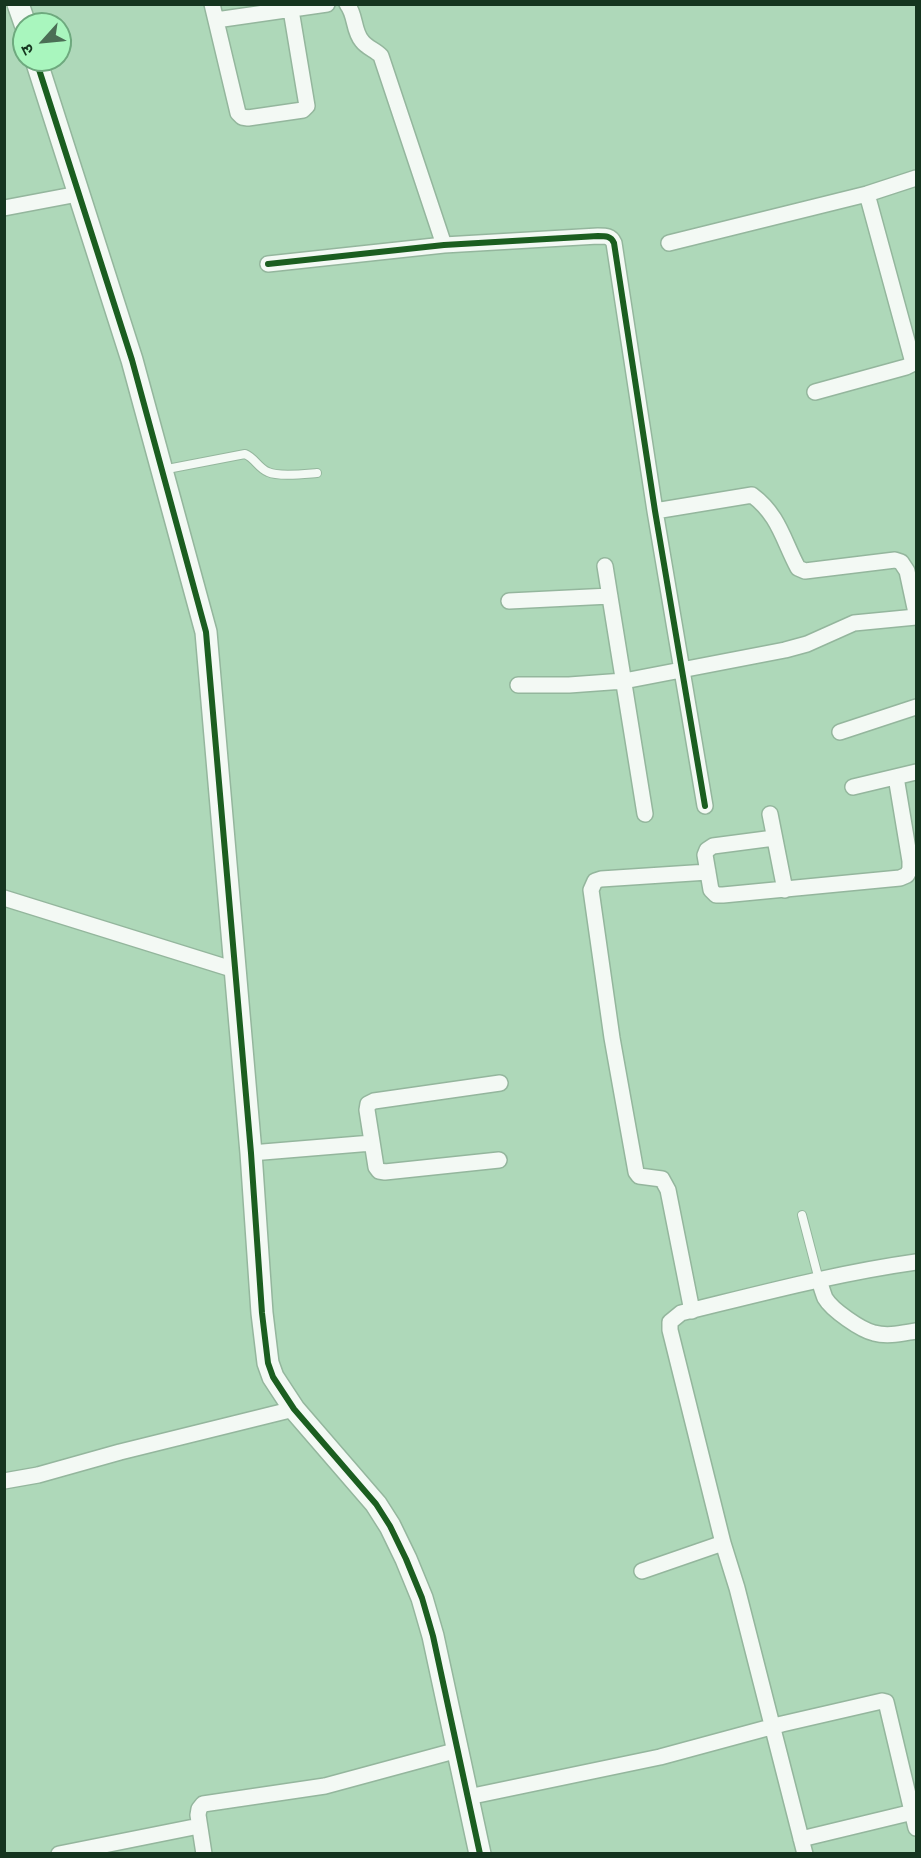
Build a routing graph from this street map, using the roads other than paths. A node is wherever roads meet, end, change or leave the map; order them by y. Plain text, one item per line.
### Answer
1 (212, 4) edge
2 (327, 4) edge
3 (347, 4) edge
4 (291, 10) junction
5 (216, 20) junction
6 (40, 72) edge
7 (916, 178) edge
8 (78, 194) junction
9 (867, 194) junction
10 (4, 208) edge
11 (669, 243) dead end
12 (444, 245) junction
13 (268, 264) dead end
14 (815, 392) dead end
15 (162, 470) junction
16 (317, 473) dead end
17 (655, 511) junction
18 (605, 566) dead end
19 (610, 596) junction
20 (509, 601) dead end
21 (916, 615) edge
22 (681, 670) junction
23 (624, 681) junction
24 (518, 685) dead end
25 (916, 706) edge
26 (840, 732) dead end
27 (916, 772) edge
28 (896, 777) junction
29 (853, 786) dead end
30 (705, 806) dead end
31 (645, 814) dead end
32 (770, 814) dead end
33 (774, 838) junction
34 (708, 872) junction
35 (785, 890) junction
36 (4, 898) edge
37 (235, 970) junction
38 (500, 1083) dead end
39 (372, 1143) junction
40 (251, 1153) junction
41 (499, 1160) dead end
42 (802, 1215) dead end
43 (916, 1262) edge
44 (819, 1280) junction
45 (692, 1311) junction
46 (916, 1331) edge
47 (294, 1409) junction
48 (4, 1481) edge
49 (723, 1543) junction
50 (642, 1570) dead end
51 (771, 1727) junction
52 (458, 1750) junction
53 (468, 1797) junction
54 (913, 1812) junction
55 (199, 1826) junction
56 (916, 1828) edge
57 (803, 1846) edge
58 (59, 1854) edge
59 (204, 1854) edge
60 (480, 1854) edge

1 - 5 street
2 - 4 street
3 - 12 street
4 - 5 street
4 - 5 street
6 - 8 street
7 - 9 street
8 - 10 street
8 - 15 street
9 - 11 street
9 - 14 street
12 - 13 street
12 - 17 street
15 - 16 lane
15 - 37 street
17 - 21 street
17 - 22 street
18 - 19 street
19 - 20 street
19 - 23 street
21 - 22 street
22 - 23 street
22 - 30 street
23 - 24 street
23 - 31 street
25 - 26 street
27 - 28 street
28 - 29 street
28 - 35 street
32 - 33 street
33 - 34 street
33 - 35 street
34 - 35 street
34 - 45 street
36 - 37 street
37 - 40 street
38 - 39 street
39 - 40 street
39 - 41 street
40 - 47 street
42 - 44 lane
43 - 44 street
44 - 45 street
44 - 46 street
45 - 49 street
47 - 48 street
47 - 52 street
49 - 50 street
49 - 51 street
51 - 53 street
51 - 54 street
51 - 57 street
52 - 53 street
52 - 55 street
53 - 60 street
54 - 56 street
54 - 57 street
55 - 58 street
55 - 59 street

